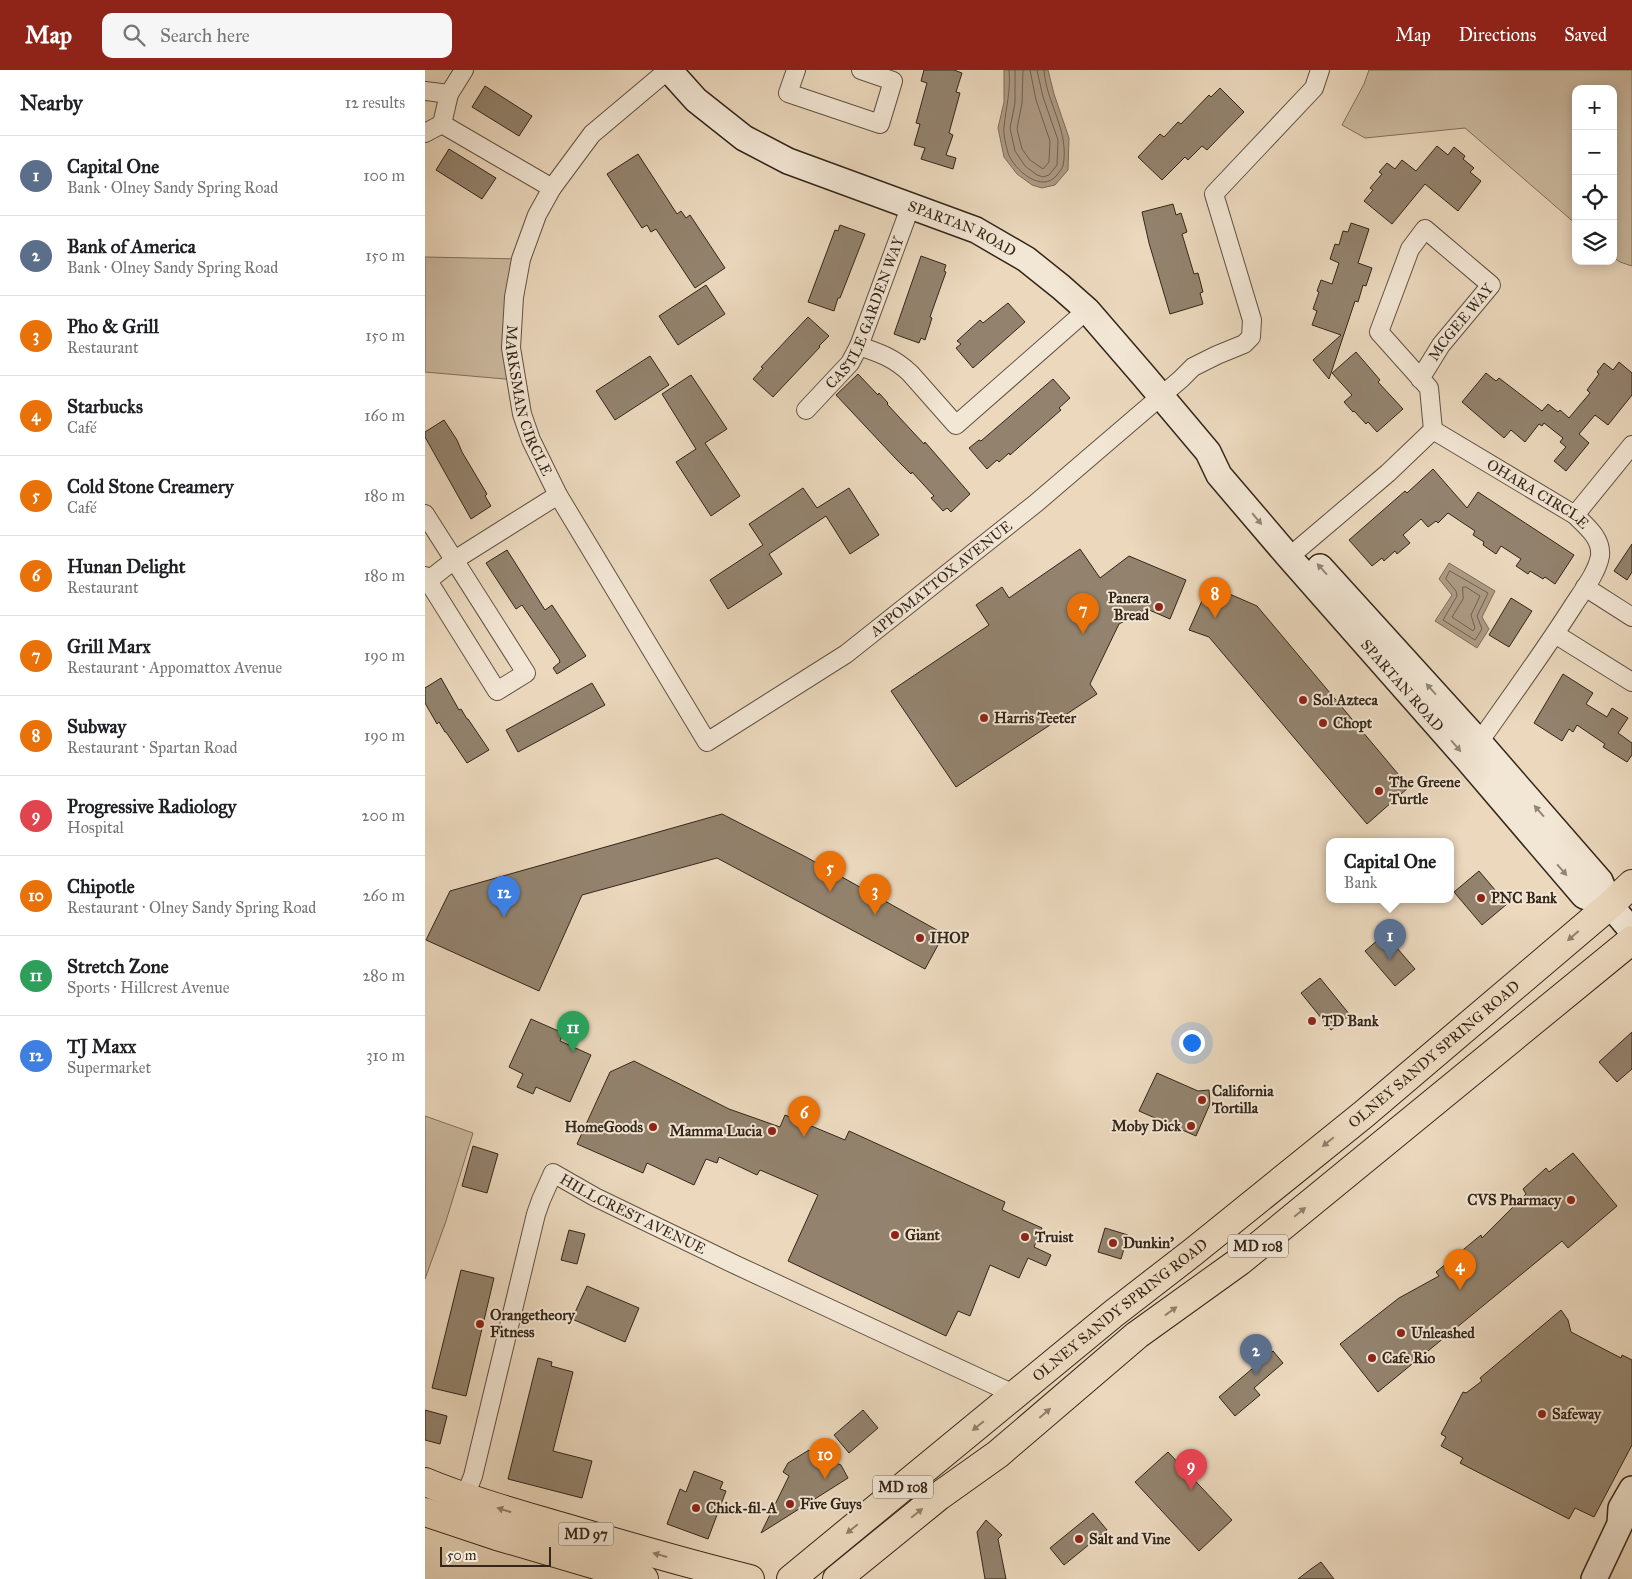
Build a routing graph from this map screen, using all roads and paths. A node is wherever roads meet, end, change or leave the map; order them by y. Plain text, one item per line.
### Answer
1 (464, 70) edge
2 (669, 70) edge
3 (796, 70) edge
4 (861, 70) edge
5 (1320, 70) edge
6 (425, 91) edge
7 (449, 94) junction
8 (442, 124) junction
9 (425, 133) edge
10 (552, 188) junction
11 (911, 206) junction
12 (1087, 310) junction
13 (859, 346) junction
14 (1420, 379) junction
15 (1161, 396) junction
16 (806, 410) dead end
17 (1433, 430) junction
18 (1632, 445) edge
19 (558, 495) junction
20 (425, 514) edge
21 (1575, 515) junction
22 (1295, 552) junction
23 (453, 561) junction
24 (426, 580) edge
25 (1585, 587) junction
26 (1632, 617) edge
27 (1555, 634) junction
28 (1632, 682) edge
29 (707, 742) joint
30 (1479, 742) junction
31 (1632, 884) edge
32 (1610, 905) junction
33 (1632, 931) edge
34 (1632, 940) edge
35 (1016, 1395) junction
36 (425, 1482) edge
37 (1632, 1489) edge
38 (465, 1498) junction
39 (425, 1512) edge
40 (1626, 1520) edge
41 (453, 1522) junction
42 (879, 1544) junction
43 (644, 1579) edge
44 (750, 1579) edge
45 (791, 1579) edge
46 (837, 1579) edge
47 (858, 1579) edge
48 (1594, 1579) edge

1 - 7 street
2 - 10 street, MARKSMAN CIRCLE
2 - 11 street, SPARTAN ROAD
3 - 4 street
5 - 15 street, APPOMATTOX AVENUE
6 - 7 street
7 - 8 street
8 - 9 street
8 - 10 street
10 - 19 street, MARKSMAN CIRCLE
11 - 12 street, SPARTAN ROAD
11 - 13 street, CASTLE GARDEN WAY
12 - 13 street
12 - 15 street, SPARTAN ROAD
13 - 16 street, CASTLE GARDEN WAY
14 - 14 street, MCGEE WAY
14 - 17 street, MCGEE WAY
15 - 22 street, SPARTAN ROAD
15 - 29 street, APPOMATTOX AVENUE
17 - 21 street, OHARA CIRCLE
17 - 22 street
18 - 21 street
19 - 23 street
19 - 29 street, MARKSMAN CIRCLE
20 - 23 street
21 - 25 street, OHARA CIRCLE
30 -> 22 street, SPARTAN ROAD
22 -> 32 street, SPARTAN ROAD
23 - 24 street
23 - 24 street
25 - 26 street
25 - 27 street, OHARA CIRCLE
27 - 28 street
27 - 30 street, OHARA CIRCLE
32 -> 30 street, SPARTAN ROAD
31 - 32 main road, OLNEY SANDY SPRING ROAD / MD 108
32 - 33 street, SPARTAN ROAD
32 -> 35 main road, OLNEY SANDY SPRING ROAD / MD 108
42 -> 34 main road, OLNEY SANDY SPRING ROAD / MD 108
35 - 38 street, HILLCREST AVENUE
35 -> 45 main road, OLNEY SANDY SPRING ROAD / MD 108
36 - 38 main road, MD 97
37 - 40 street
38 - 41 street, HILLCREST AVENUE
44 -> 38 main road, MD 97
39 - 41 main road
40 - 48 street
41 - 43 main road
42 - 46 main road, OLNEY SANDY SPRING ROAD / MD 108
42 - 47 main road

